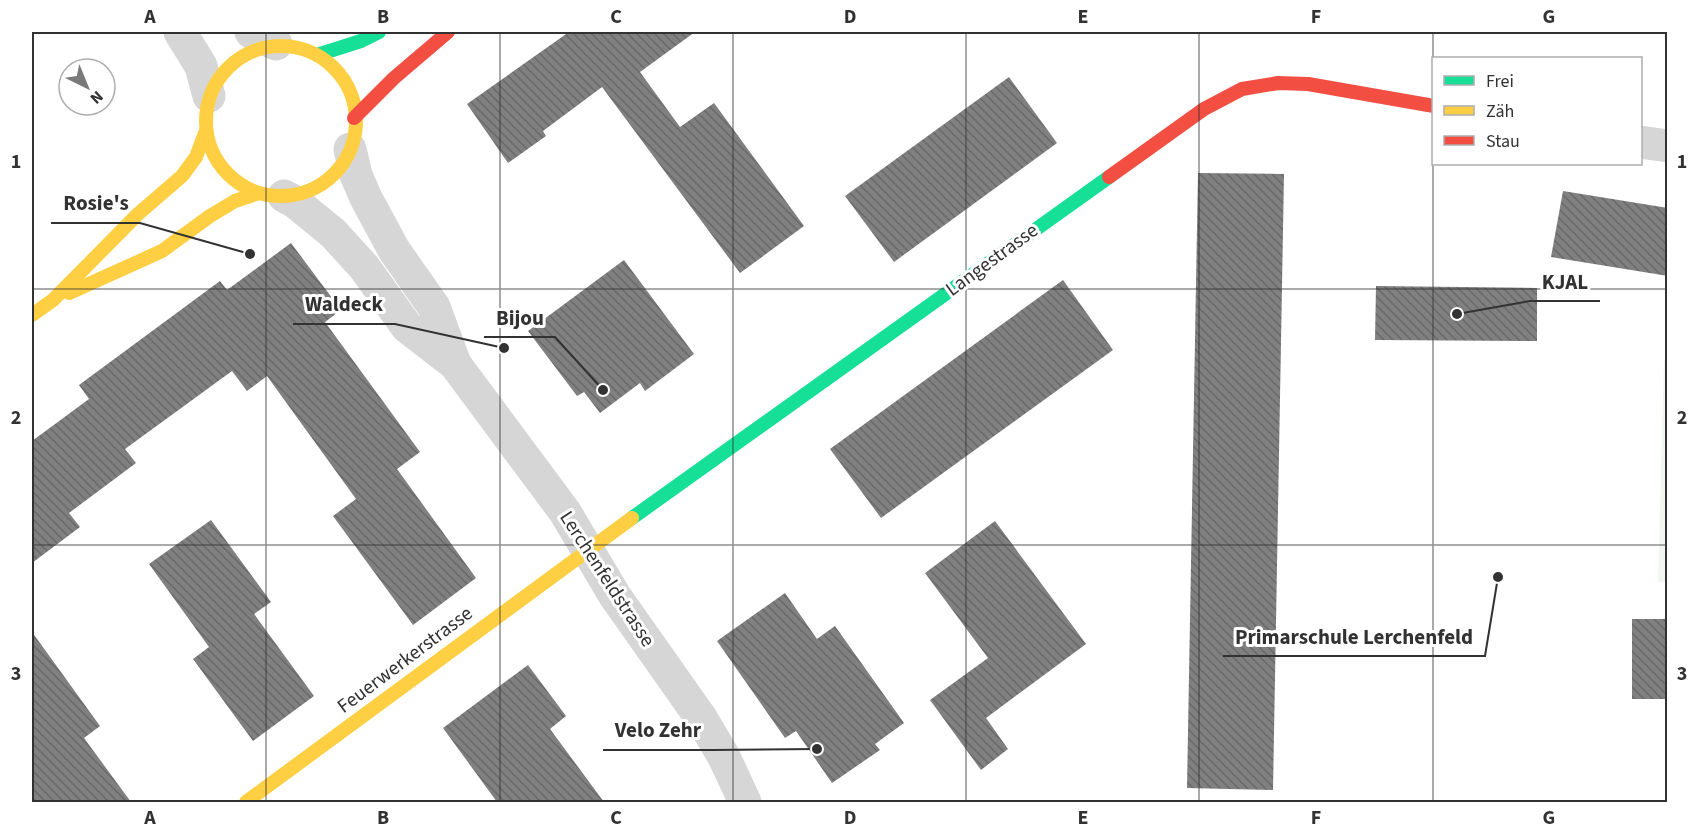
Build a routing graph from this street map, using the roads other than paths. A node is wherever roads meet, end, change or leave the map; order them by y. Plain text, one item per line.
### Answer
1 (180, 32) edge
2 (379, 32) edge
3 (448, 32) edge
4 (264, 38) edge
5 (317, 55) junction
6 (209, 96) junction
7 (1432, 106) edge
8 (206, 133) junction
9 (352, 133) junction
10 (1642, 142) edge
11 (1668, 146) edge
12 (271, 194) junction
13 (53, 300) junction
14 (32, 315) edge
15 (455, 364) junction
16 (587, 550) junction
17 (246, 802) edge
18 (745, 802) edge

1 - 6 street
2 - 5 street
3 - 9 street
4 - 5 street
4 - 6 street
5 - 9 street
6 - 8 street
7 - 16 street, Langestrasse
8 - 12 street
8 - 13 street
9 - 12 street
9 - 15 street, Lerchenfeldstrasse
10 - 11 street
12 - 13 street
12 - 15 street, Lerchenfeldstrasse
13 - 14 street
15 - 16 street, Lerchenfeldstrasse
16 - 17 street, Feuerwerkerstrasse
16 - 18 street, Lerchenfeldstrasse

